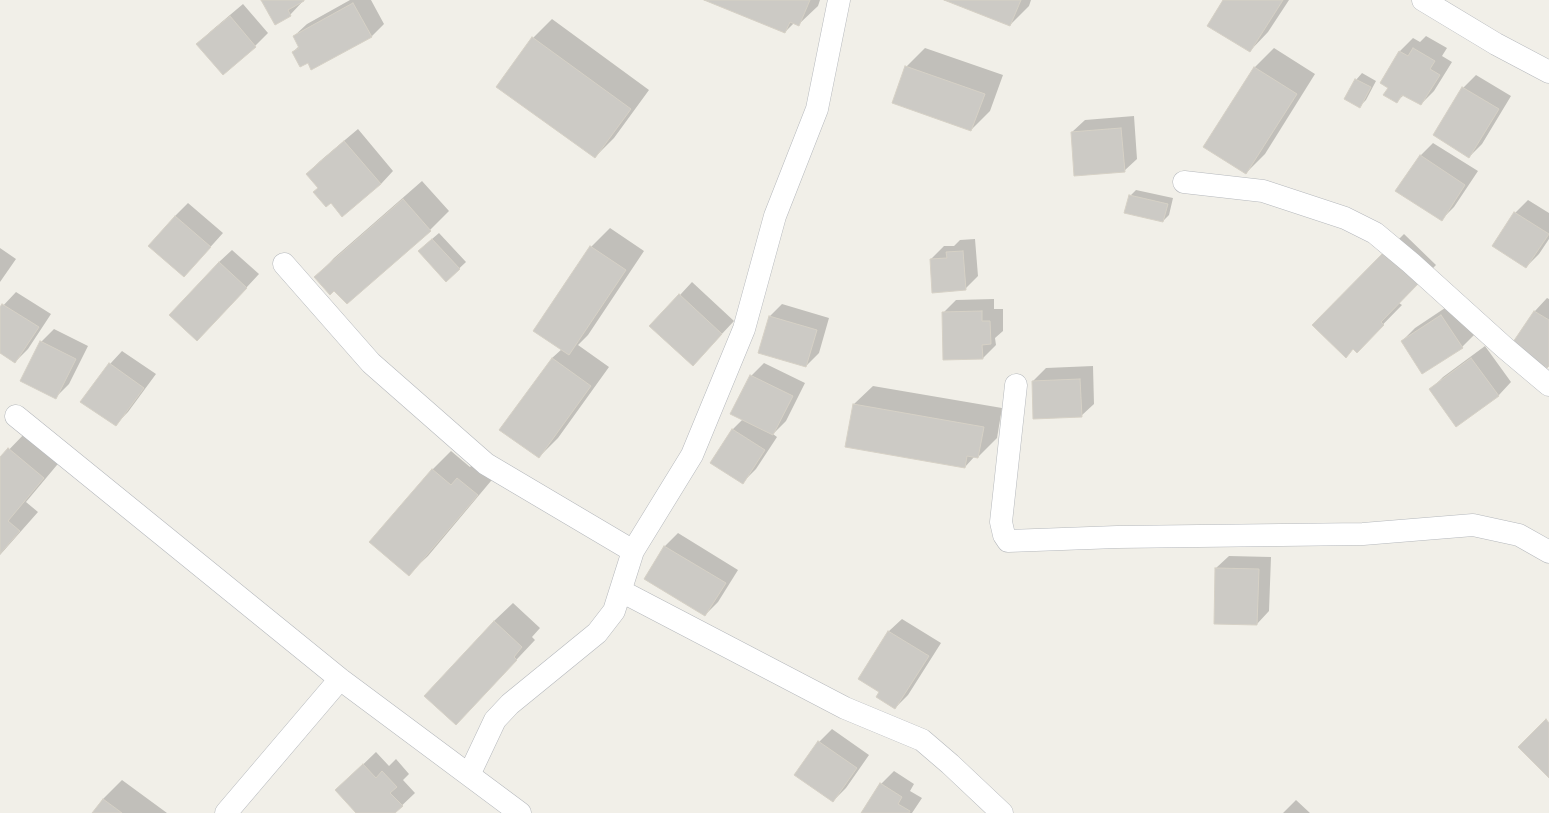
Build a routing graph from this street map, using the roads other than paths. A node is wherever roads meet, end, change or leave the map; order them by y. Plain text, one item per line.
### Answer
1 (839, 0) edge
2 (1423, 0) edge
3 (1549, 72) edge
4 (1184, 182) dead end
5 (284, 264) dead end
6 (1016, 385) dead end
7 (1549, 385) edge
8 (16, 416) dead end
9 (634, 551) junction
10 (1549, 552) edge
11 (621, 591) junction
12 (340, 679) junction
13 (469, 775) junction
14 (226, 813) edge
15 (520, 813) edge
16 (1002, 813) edge

1 - 9 street
2 - 3 street
4 - 7 street
5 - 9 street
6 - 10 street
8 - 12 street
9 - 11 street
11 - 13 street
11 - 16 street
12 - 13 street
12 - 14 street
13 - 15 street

